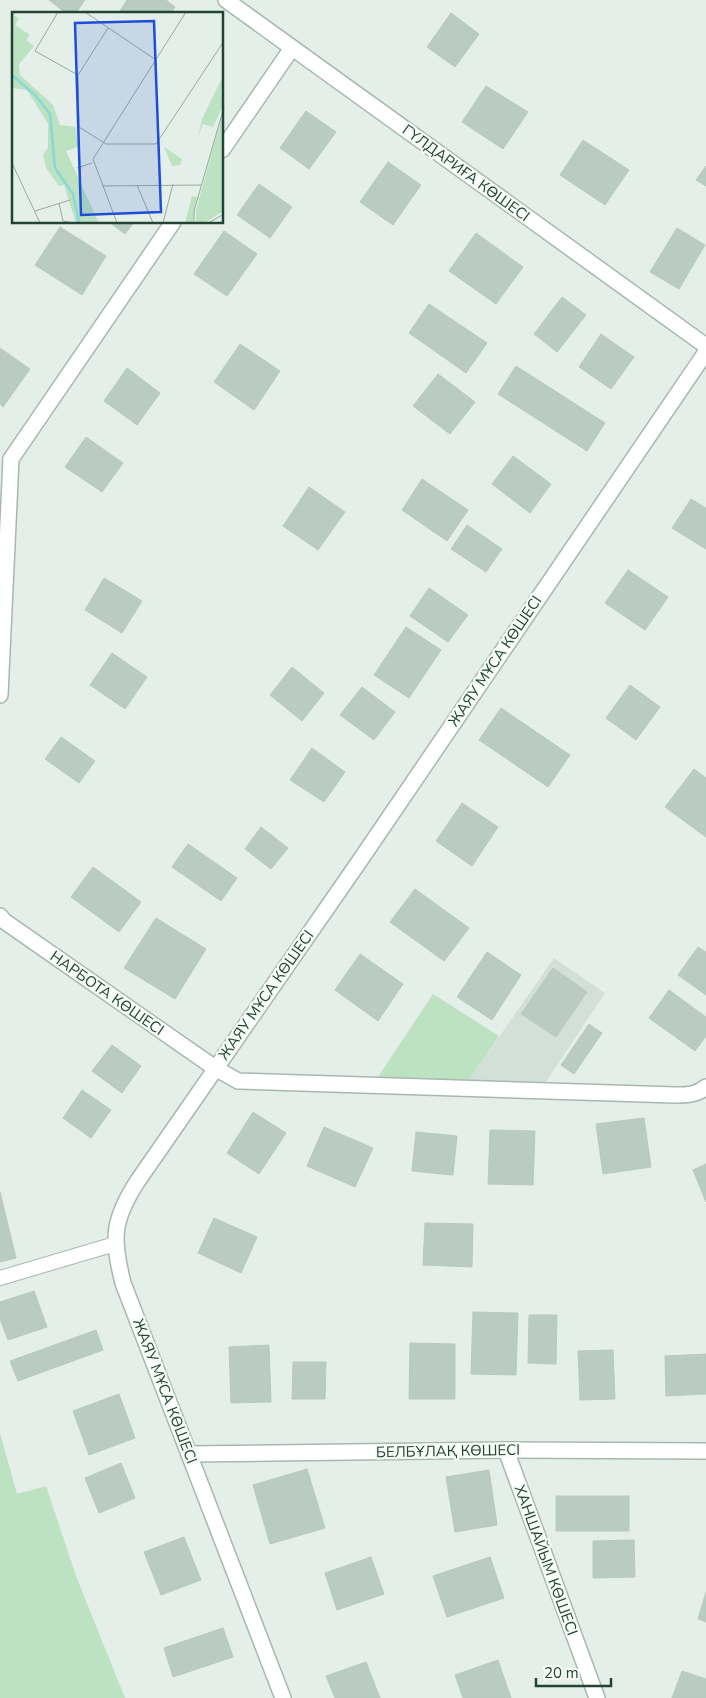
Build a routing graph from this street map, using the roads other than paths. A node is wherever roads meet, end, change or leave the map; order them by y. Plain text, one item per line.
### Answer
1 (226, 0) edge
2 (292, 48) junction
3 (224, 147) edge
4 (172, 224) edge
5 (706, 346) edge
6 (706, 352) edge
7 (5, 456) edge
8 (0, 695) edge
9 (0, 916) edge
10 (215, 1068) junction
11 (706, 1087) edge
12 (115, 1244) junction
13 (0, 1278) edge
14 (506, 1450) junction
15 (706, 1451) edge
16 (190, 1454) junction
17 (283, 1698) edge
18 (597, 1698) edge

1 - 2 street, ГҮЛДАРИҒА КӨШЕСІ
2 - 3 street
2 - 5 street, ГҮЛДАРИҒА КӨШЕСІ
4 - 7 street
6 - 10 street, ЖАЯУ МҰСА КӨШЕСІ
7 - 8 street
9 - 10 street, НАРБОТА КӨШЕСІ
10 - 11 street
10 - 12 street, ЖАЯУ МҰСА КӨШЕСІ
12 - 13 lane
12 - 16 street, ЖАЯУ МҰСА КӨШЕСІ
14 - 15 street, БЕЛБҰЛАҚ КӨШЕСІ
14 - 16 street, БЕЛБҰЛАҚ КӨШЕСІ
14 - 18 street, ХАНШАЙЫМ КӨШЕСІ
16 - 17 street, ЖАЯУ МҰСА КӨШЕСІ

